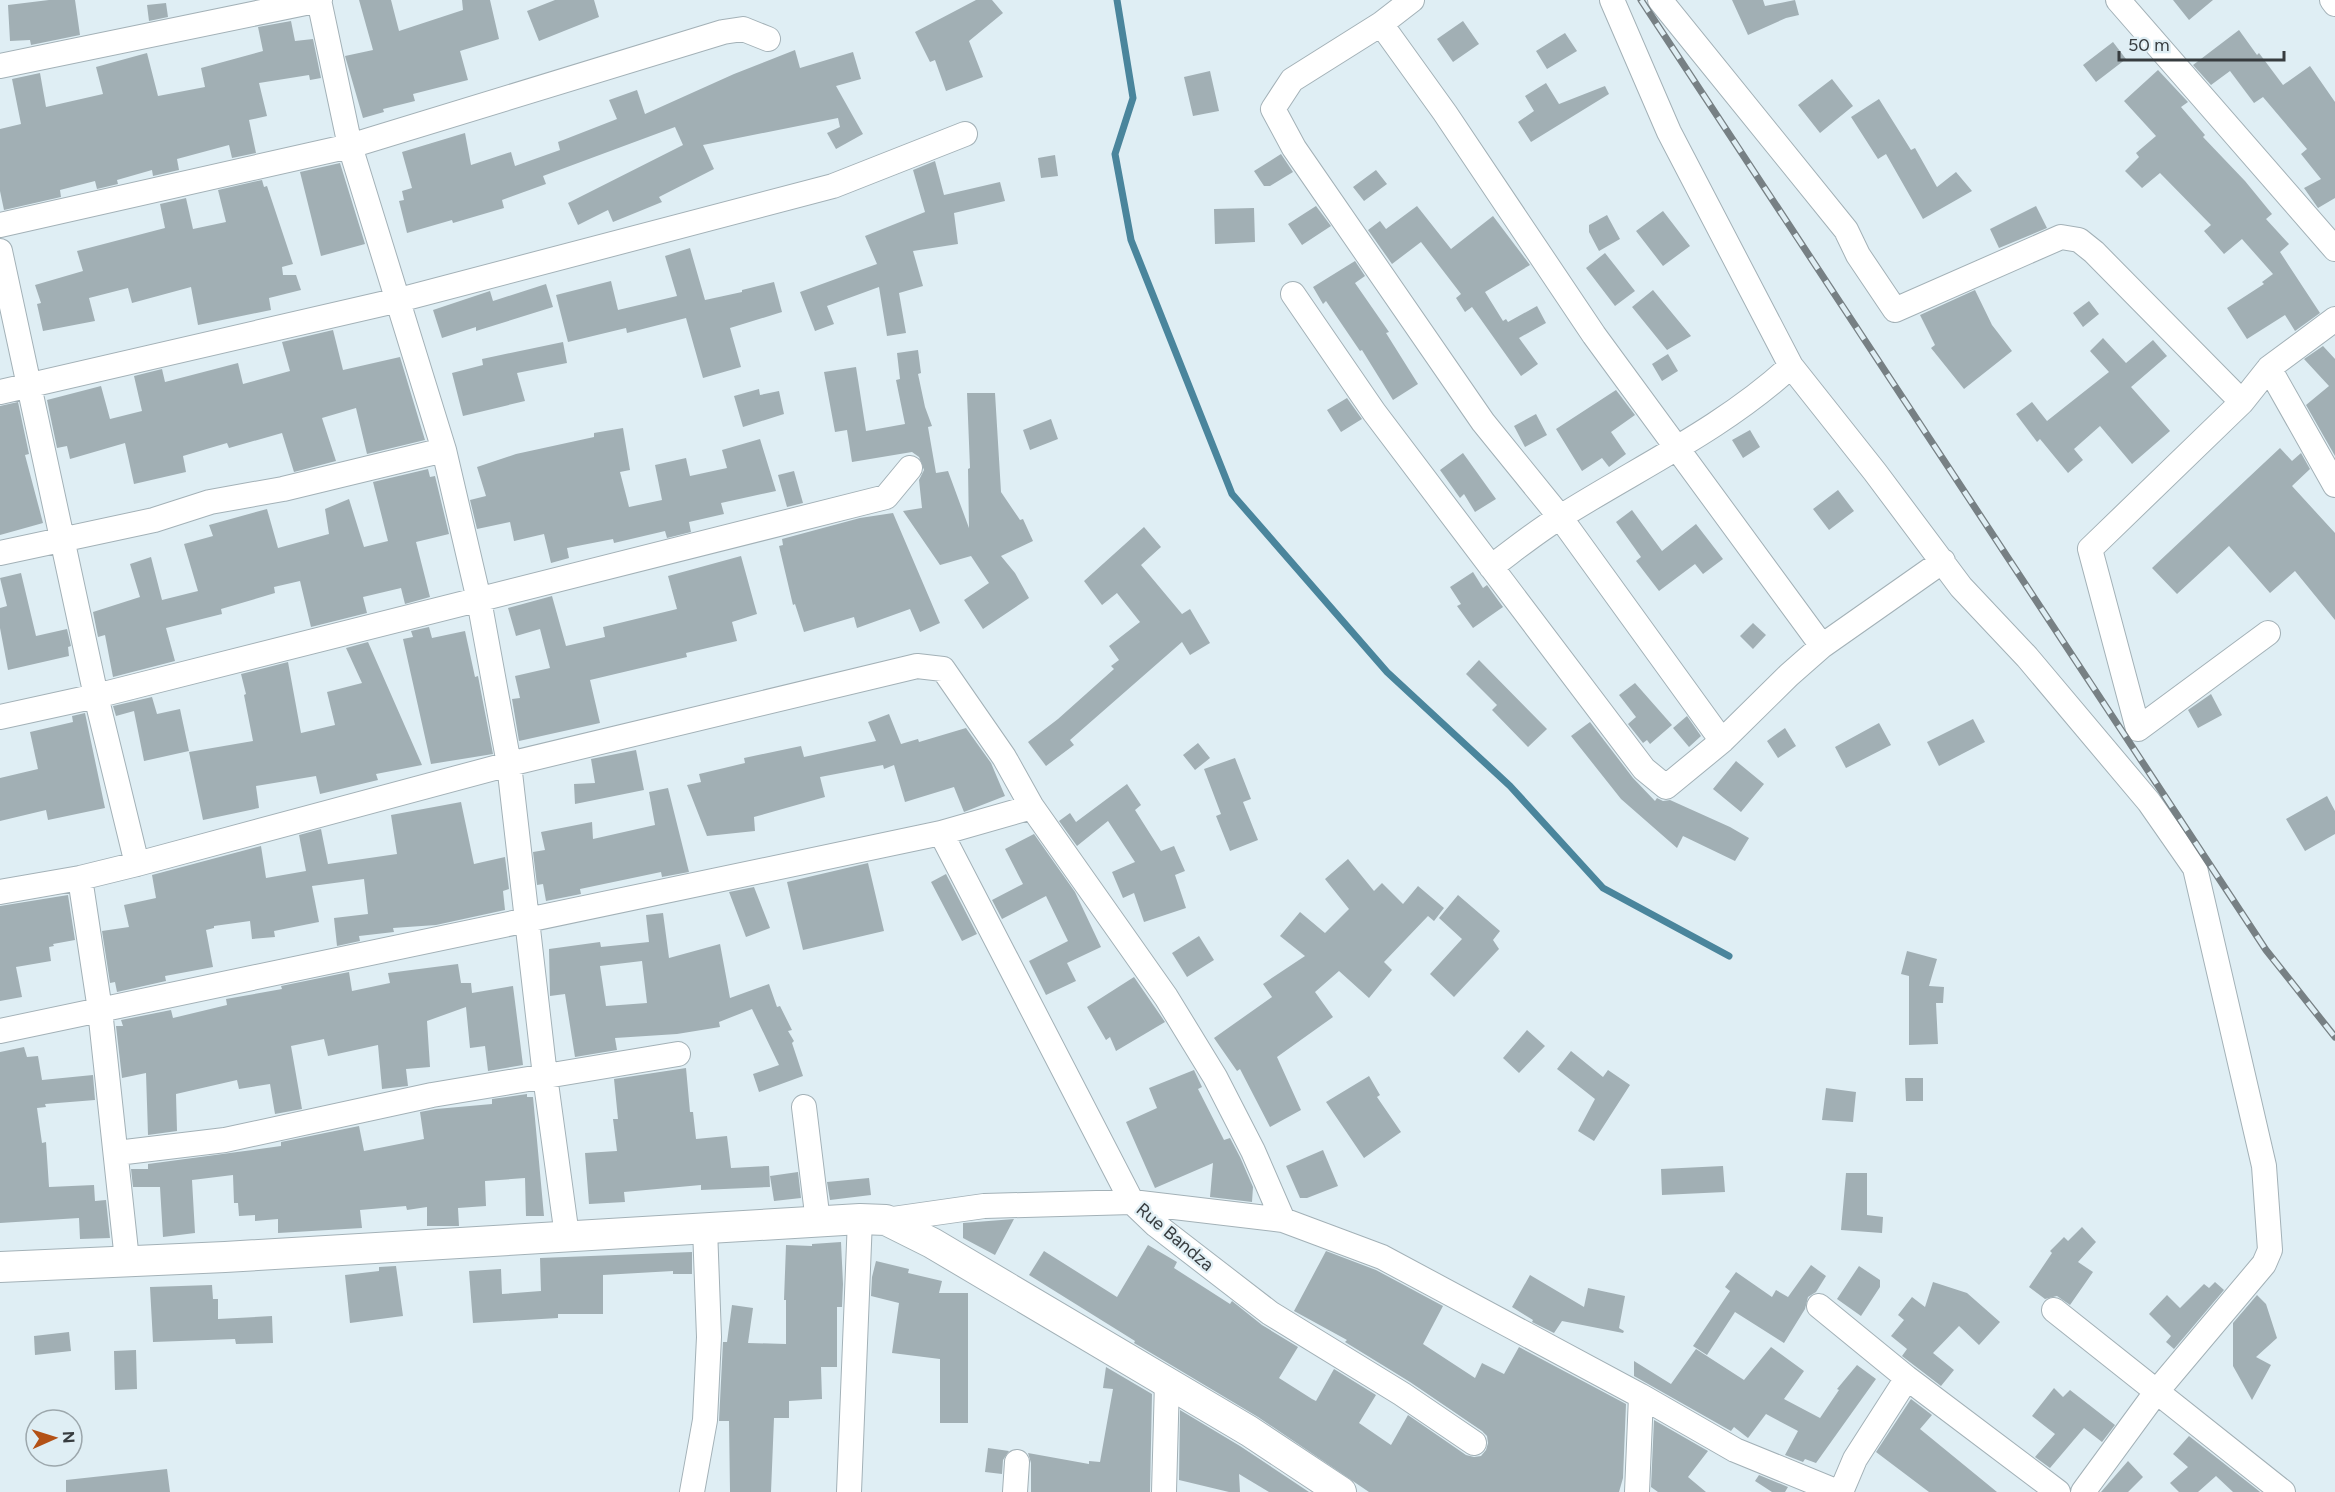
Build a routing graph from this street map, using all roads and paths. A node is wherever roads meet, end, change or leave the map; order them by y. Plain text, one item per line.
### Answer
1 (319, 0) edge
2 (1412, 0) edge
3 (1612, 0) edge
4 (1660, 0) edge
5 (2118, 0) edge
6 (2332, 0) edge
7 (2335, 4) edge
8 (1382, 24) junction
9 (768, 39) dead end
10 (0, 66) edge
11 (965, 134) dead end
12 (350, 146) junction
13 (0, 225) edge
14 (2335, 249) edge
15 (0, 251) edge
16 (1293, 294) dead end
17 (399, 300) junction
18 (2335, 319) edge
19 (1791, 366) junction
20 (2269, 368) junction
21 (30, 386) junction
22 (0, 392) edge
23 (2242, 402) junction
24 (1678, 447) junction
25 (444, 450) junction
26 (910, 468) dead end
27 (2335, 485) edge
28 (1560, 517) junction
29 (62, 540) junction
30 (0, 554) edge
31 (1942, 561) junction
32 (1491, 567) junction
33 (479, 600) junction
34 (2268, 633) dead end
35 (1822, 646) junction
36 (96, 696) junction
37 (0, 717) edge
38 (1722, 741) junction
39 (509, 764) junction
40 (1032, 807) junction
41 (941, 833) junction
42 (137, 864) junction
43 (80, 878) junction
44 (0, 892) edge
45 (529, 921) junction
46 (100, 1010) junction
47 (0, 1031) edge
48 (678, 1054) dead end
49 (545, 1076) junction
50 (804, 1107) dead end
51 (117, 1153) junction
52 (1132, 1202) junction
53 (873, 1219) junction
54 (1282, 1220) junction
55 (818, 1222) junction
56 (705, 1228) junction
57 (567, 1236) junction
58 (127, 1260) junction
59 (0, 1267) edge
60 (1819, 1306) dead end
61 (2054, 1310) dead end
62 (1908, 1378) junction
63 (1167, 1382) junction
64 (2157, 1391) junction
65 (1641, 1396) junction
66 (1474, 1443) dead end
67 (1017, 1462) dead end
68 (1331, 1489) edge
69 (692, 1492) edge
70 (849, 1492) edge
71 (1015, 1492) edge
72 (1164, 1492) edge
73 (1637, 1492) edge
74 (1839, 1492) edge
75 (2058, 1492) edge
76 (2083, 1492) edge
77 (2283, 1492) edge

1 - 10 street
1 - 12 street
2 - 8 street
3 - 19 street
4 - 23 street
5 - 14 street
6 - 7 street
8 - 24 street
8 - 28 street
9 - 12 street
11 - 17 street
12 - 13 street
12 - 17 street
15 - 21 street
16 - 32 street
17 - 21 street
17 - 25 street
18 - 20 street
19 - 24 street
19 - 31 street
20 - 23 street
20 - 27 street
21 - 22 street
21 - 29 street
23 - 34 street
24 - 28 street
24 - 35 street
25 - 29 street
25 - 33 street
26 - 33 street
28 - 32 street
28 - 38 street
29 - 30 street
29 - 36 street
31 - 35 street
31 - 64 street
32 - 38 street
33 - 36 street
33 - 39 street
35 - 38 street
36 - 37 street
36 - 42 street
39 - 40 street
39 - 42 street
39 - 45 street
40 - 41 street
40 - 54 street
41 - 45 street
41 - 52 street, Rue Bandza
42 - 43 street
43 - 44 street
43 - 46 street
45 - 46 street
45 - 49 street
46 - 47 street
46 - 51 street
48 - 49 street
49 - 51 street
49 - 57 street
50 - 55 street
51 - 58 street
52 - 53 street
52 - 54 street
52 - 66 street, Rue Bandza
53 - 55 street
53 - 63 street
53 - 70 street
54 - 65 street
55 - 56 street
56 - 57 street
56 - 69 street
57 - 58 street
58 - 59 street
60 - 62 street
61 - 64 street
62 - 74 street
62 - 75 street
63 - 68 street
63 - 72 street
64 - 76 street
64 - 77 street
65 - 73 street
65 - 74 street
67 - 71 street

